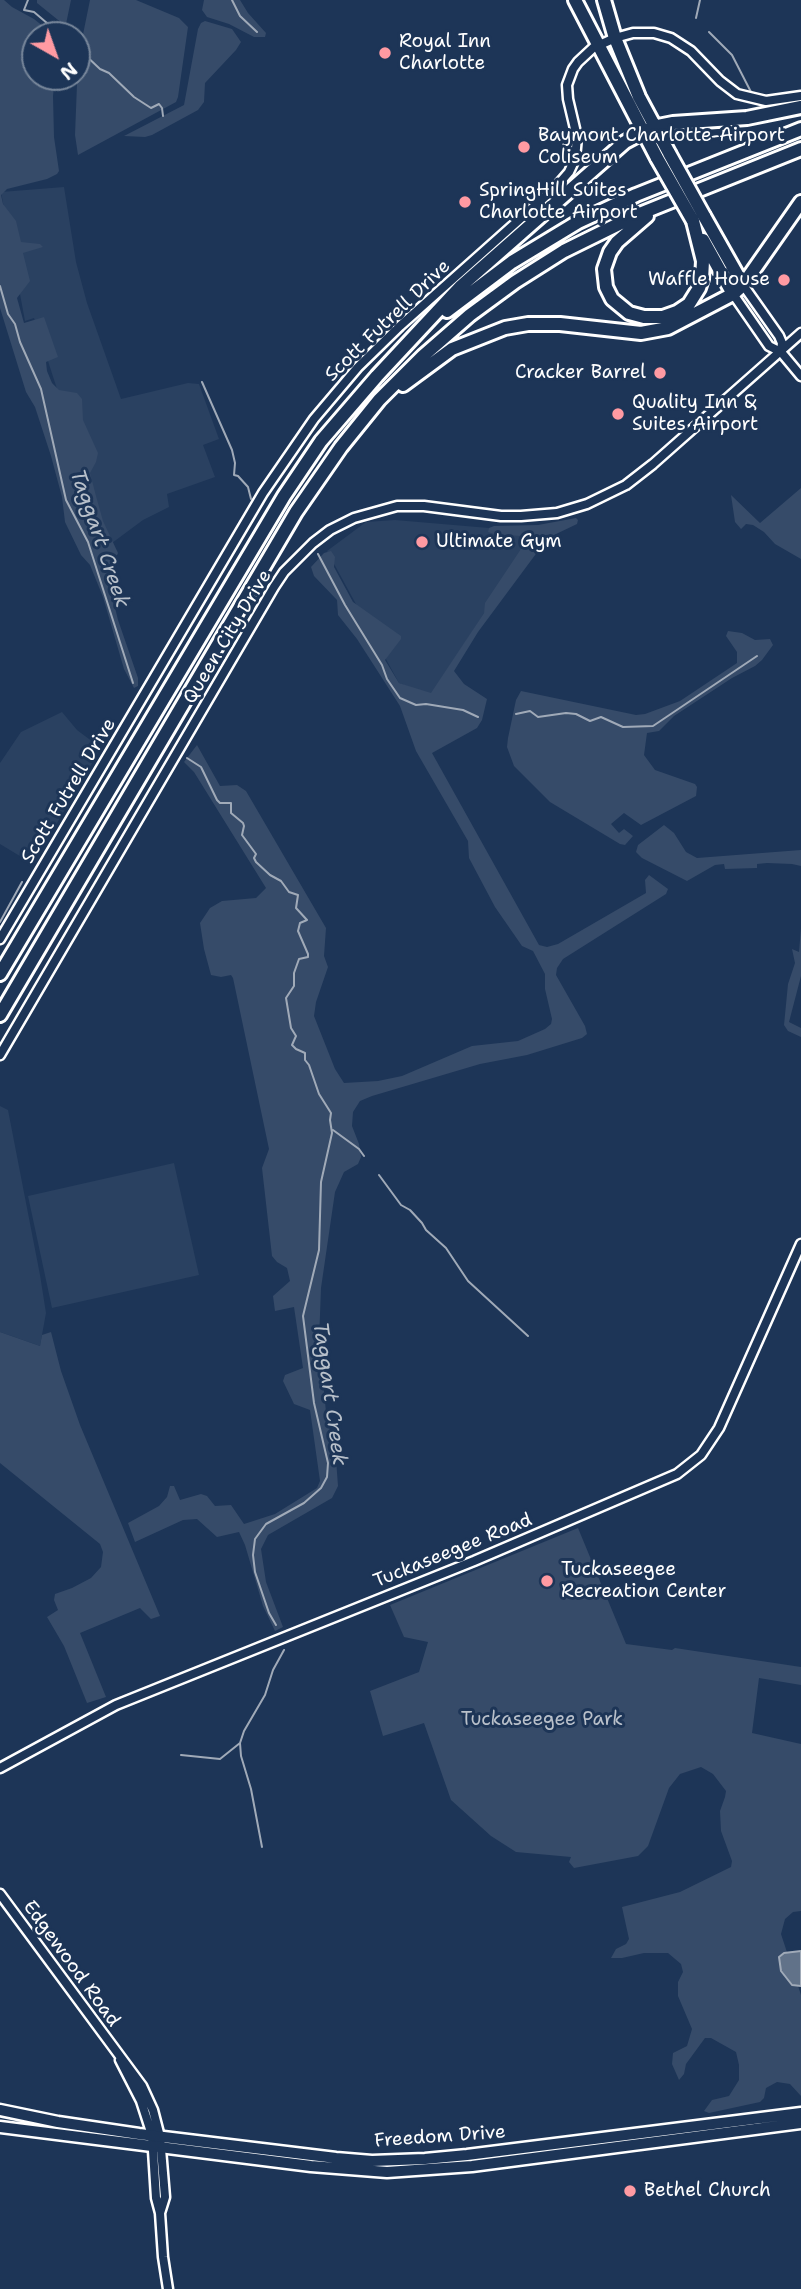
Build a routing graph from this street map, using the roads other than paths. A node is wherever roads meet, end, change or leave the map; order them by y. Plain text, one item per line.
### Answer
1 (575, 0) edge
2 (604, 0) edge
3 (615, 38) junction
4 (598, 46) junction
5 (801, 96) edge
6 (639, 97) junction
7 (801, 107) edge
8 (681, 121) junction
9 (648, 129) junction
10 (801, 129) edge
11 (801, 149) edge
12 (801, 202) edge
13 (664, 204) junction
14 (698, 219) junction
15 (738, 289) junction
16 (801, 334) edge
17 (402, 350) junction
18 (781, 352) junction
19 (801, 376) edge
20 (380, 400) junction
21 (0, 939) edge
22 (0, 974) edge
23 (0, 1016) edge
24 (0, 1055) edge
25 (801, 1244) edge
26 (0, 1768) edge
27 (0, 1894) edge
28 (0, 2110) edge
29 (801, 2113) edge
30 (742, 2120) junction
31 (801, 2123) edge
32 (0, 2127) edge
33 (631, 2134) junction
34 (157, 2141) junction
35 (638, 2144) junction
36 (540, 2156) junction
37 (168, 2289) edge

1 - 4 highway
2 - 3 highway
3 - 4 street, Scott Futrell Drive
3 - 5 street, Scott Futrell Drive
3 - 6 highway
4 - 9 highway
4 - 21 street, Scott Futrell Drive
6 - 8 highway
6 - 9 highway
7 - 8 highway
8 - 9 highway
9 - 14 highway, bridge
9 - 17 highway
10 - 17 highway
11 - 13 highway
12 - 15 highway
13 - 14 highway
13 - 20 highway
14 - 15 highway
15 - 18 street
15 - 18 street
15 - 20 highway
16 - 18 street, Queen City Drive
17 - 22 highway
18 - 19 street
18 - 24 street, Queen City Drive
20 - 23 highway
25 - 26 street, Tuckaseegee Road
27 - 34 street, Edgewood Road
28 - 34 main road, Freedom Drive
29 - 30 main road, Freedom Drive
30 - 33 main road, Freedom Drive
30 - 35 main road
31 - 35 main road, Freedom Drive
32 - 34 main road, Freedom Drive
33 - 34 main road, Freedom Drive
33 - 36 main road
34 - 36 main road, Freedom Drive
34 - 37 street, Edgewood Road
35 - 36 main road, Freedom Drive

